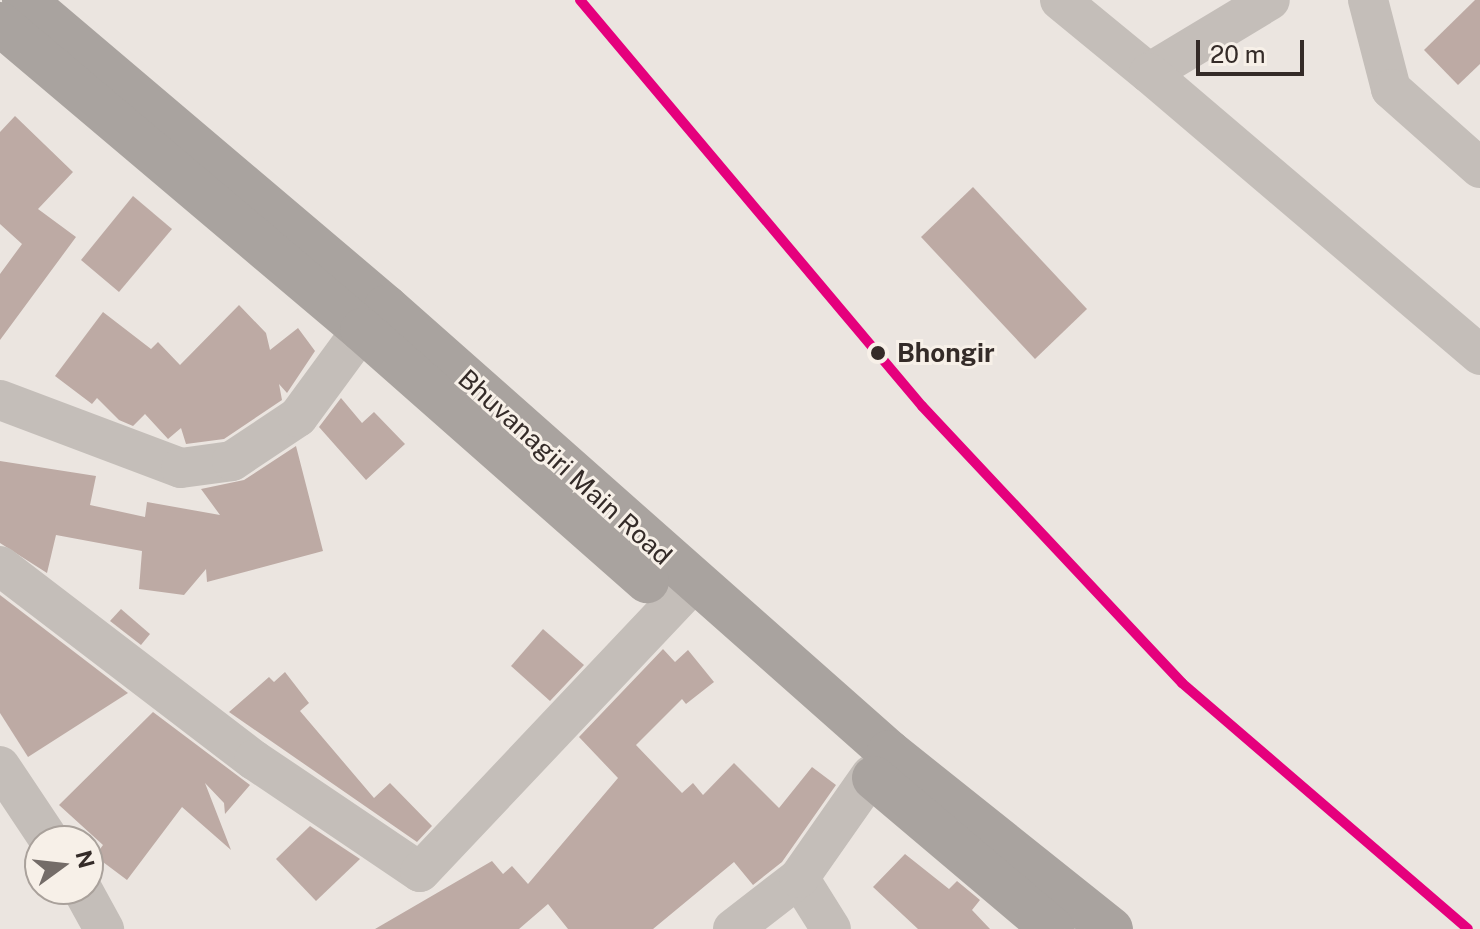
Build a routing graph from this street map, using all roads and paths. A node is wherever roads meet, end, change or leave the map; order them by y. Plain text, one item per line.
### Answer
1 (24, 0) edge
2 (1060, 0) edge
3 (1270, 0) edge
4 (1368, 0) edge
5 (0, 24) edge
6 (1149, 73) junction
7 (1480, 168) edge
8 (362, 330) junction
9 (1480, 355) edge
10 (0, 400) edge
11 (0, 566) edge
12 (684, 594) junction
13 (0, 766) edge
14 (871, 775) junction
15 (39, 825) edge
16 (799, 878) junction
17 (91, 905) edge
18 (104, 929) edge
19 (733, 929) edge
20 (831, 929) edge
21 (1053, 929) edge
22 (1111, 929) edge

1 - 12 main road, Bhuvanagiri Main Road
2 - 6 street
3 - 6 street
4 - 7 street
5 - 8 main road, Bhuvanagiri Main Road
6 - 9 street
8 - 10 street
8 - 12 main road, Bhuvanagiri Main Road
11 - 12 street
12 - 14 main road, Bhuvanagiri Main Road
12 - 22 main road, Bhuvanagiri Main Road
13 - 15 street
14 - 16 street
14 - 21 main road, Bhuvanagiri Main Road
16 - 19 street
16 - 20 street
17 - 18 street

